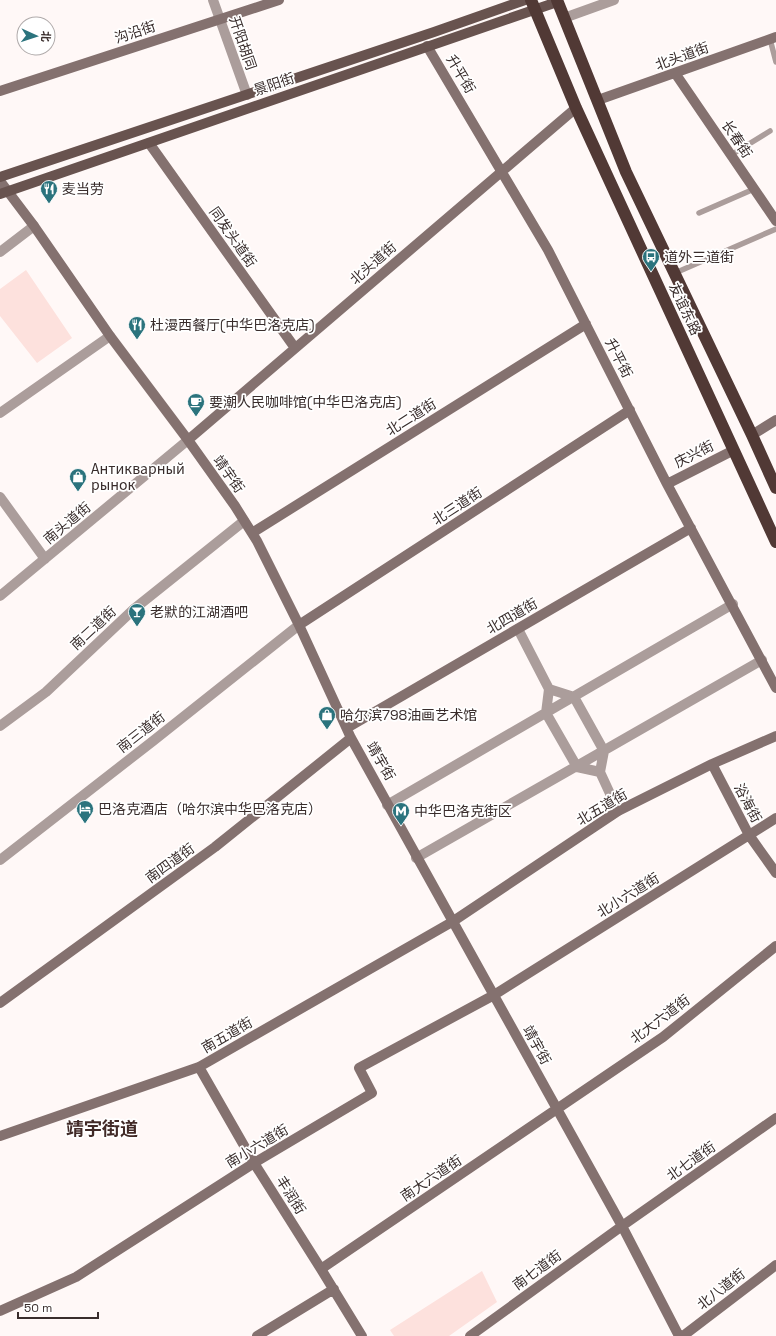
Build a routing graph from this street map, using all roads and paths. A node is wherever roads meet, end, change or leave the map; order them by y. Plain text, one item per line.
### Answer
1 (213, 0) edge
2 (279, 0) edge
3 (525, 0) edge
4 (614, 0) edge
5 (557, 1) edge
6 (533, 5) edge
7 (564, 18) junction
8 (220, 19) junction
9 (773, 38) edge
10 (428, 46) junction
11 (776, 62) edge
12 (675, 74) junction
13 (0, 90) edge
14 (247, 95) junction
15 (598, 100) junction
16 (576, 108) junction
17 (770, 131) dead end
18 (149, 143) junction
19 (731, 155) junction
20 (502, 171) junction
21 (0, 178) edge
22 (0, 181) edge
23 (754, 189) junction
24 (4, 193) edge
25 (699, 213) dead end
26 (776, 221) edge
27 (34, 226) junction
28 (776, 229) edge
29 (0, 252) edge
30 (675, 273) junction
31 (586, 324) junction
32 (110, 336) junction
33 (295, 348) junction
34 (630, 410) junction
35 (0, 413) edge
36 (776, 420) edge
37 (752, 435) junction
38 (188, 440) junction
39 (734, 450) junction
40 (668, 484) junction
41 (776, 488) edge
42 (0, 497) edge
43 (244, 521) junction
44 (691, 528) junction
45 (252, 533) junction
46 (776, 542) edge
47 (45, 559) junction
48 (0, 596) edge
49 (733, 604) junction
50 (299, 625) junction
51 (518, 629) junction
52 (762, 660) junction
53 (776, 688) edge
54 (549, 689) junction
55 (574, 697) junction
56 (546, 713) junction
57 (0, 726) edge
58 (347, 728) junction
59 (776, 736) edge
60 (351, 738) junction
61 (604, 751) junction
62 (712, 764) junction
63 (577, 767) junction
64 (600, 772) junction
65 (388, 804) junction
66 (618, 811) junction
67 (776, 818) edge
68 (749, 835) junction
69 (417, 858) junction
70 (0, 860) edge
71 (776, 873) edge
72 (452, 922) junction
73 (776, 946) edge
74 (494, 996) junction
75 (0, 1003) edge
76 (199, 1067) junction
77 (557, 1109) junction
78 (776, 1118) edge
79 (0, 1136) edge
80 (254, 1163) junction
81 (622, 1226) junction
82 (776, 1264) edge
83 (321, 1269) junction
84 (334, 1289) junction
85 (0, 1311) edge
86 (257, 1336) edge
87 (362, 1336) edge
88 (470, 1336) edge
89 (679, 1336) edge
90 (683, 1336) edge

1 - 8 street, 开阳胡同
2 - 8 street, 沟沿街
3 - 14 main road, 景阳街
4 - 7 street
5 - 6 main road, 景阳街
5 - 7 highway, 友谊东路
6 - 10 main road, 景阳街
6 - 16 highway, 友谊东路
7 - 15 highway, 友谊东路
8 - 13 street, 沟沿街
8 - 14 street, 开阳胡同
9 - 11 lane
9 - 12 street, 北头道街
10 - 18 main road, 景阳街
10 - 20 street, 升平街
12 - 15 street, 北头道街
12 - 19 street, 长春街
14 - 21 main road, 景阳街
15 - 30 highway, 友谊东路
16 - 20 street, 北头道街
16 - 39 highway, 友谊东路
17 - 19 lane
18 - 24 main road, 景阳街
18 - 33 street, 同发头道街
19 - 23 street, 长春街
20 - 31 street, 升平街
20 - 33 street, 北头道街
22 - 24 street, 靖宇街
23 - 25 lane
23 - 26 street, 长春街
24 - 27 street, 靖宇街
27 - 29 street
27 - 32 street, 靖宇街
28 - 30 lane
30 - 37 highway, 友谊东路
31 - 34 street, 升平街
31 - 45 street, 北二道街
32 - 35 street
32 - 38 street, 靖宇街
33 - 38 street, 北头道街
34 - 40 street, 升平街
34 - 50 street, 北三道街
36 - 37 street
37 - 41 highway, 友谊东路
38 - 43 street, 靖宇街
38 - 47 street, 南头道街
39 - 40 street, 庆兴街
39 - 46 highway, 友谊东路
40 - 44 street, 升平街
42 - 47 street
43 - 45 street, 靖宇街
43 - 57 street, 南二道街
44 - 49 street, 升平街
44 - 51 street, 北四道街
45 - 50 street, 靖宇街
47 - 48 street, 南头道街
49 - 52 street, 升平街
49 - 55 street
50 - 58 street, 靖宇街
50 - 70 street, 南三道街
51 - 54 street
51 - 58 street, 北四道街
52 - 53 street, 升平街
52 - 61 street
54 - 55 street
54 - 56 street
55 - 56 street
55 - 61 street
56 - 63 street
56 - 65 street
58 - 60 street, 靖宇街
59 - 62 street, 北五道街
60 - 65 street, 靖宇街
60 - 75 street, 南四道街
61 - 63 street
61 - 64 street
62 - 66 street, 北五道街
62 - 68 street, 浴海街
63 - 64 street
63 - 69 street
64 - 66 street
65 - 69 street, 靖宇街
66 - 72 street, 北五道街
67 - 68 street, 北小六道街
68 - 71 street, 浴海街
68 - 74 street, 北小六道街
69 - 72 street, 靖宇街
72 - 74 street, 靖宇街
72 - 76 street, 南五道街
73 - 77 street, 北大六道街
74 - 77 street, 靖宇街
74 - 80 street, 南小六道街
76 - 79 street, 南五道街
76 - 80 street, 丰润街
77 - 81 street, 靖宇街
77 - 83 street, 南大六道街
78 - 81 street, 北七道街
80 - 83 street, 丰润街
80 - 85 street, 南小六道街
81 - 88 street, 南七道街
81 - 89 street, 靖宇街
82 - 90 street, 北八道街
83 - 84 street, 丰润街
84 - 86 street
84 - 87 street, 丰润街

